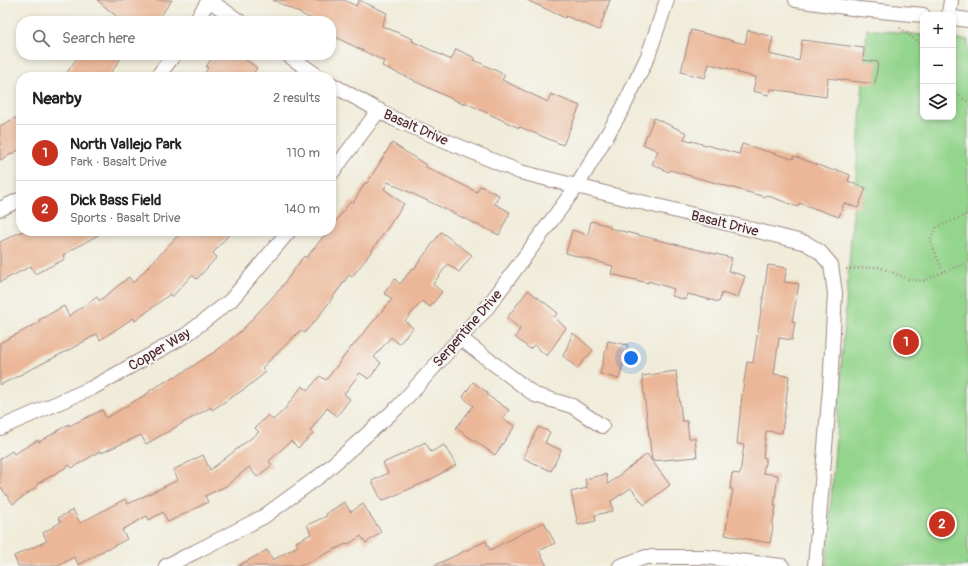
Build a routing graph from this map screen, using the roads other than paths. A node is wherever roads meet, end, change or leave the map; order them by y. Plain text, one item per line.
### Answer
1 (209, 0) edge
2 (668, 0) edge
3 (796, 0) edge
4 (951, 0) edge
5 (949, 12) edge
6 (920, 15) edge
7 (199, 16) edge
8 (232, 16) edge
9 (956, 18) edge
10 (968, 20) edge
11 (170, 60) edge
12 (295, 60) edge
13 (161, 72) edge
14 (312, 72) edge
15 (336, 87) edge
16 (379, 110) junction
17 (336, 167) edge
18 (577, 186) junction
19 (16, 201) edge
20 (0, 209) edge
21 (285, 236) edge
22 (460, 338) junction
23 (602, 426) dead end
24 (0, 428) edge
25 (166, 566) edge
26 (620, 566) edge
27 (782, 566) edge
28 (815, 566) edge

1 - 7 street
1 - 8 street
2 - 18 street, Serpentine Drive
3 - 6 street
4 - 5 street
9 - 10 street
11 - 13 street
12 - 14 street
15 - 16 street, Basalt Drive
16 - 17 street
16 - 18 street, Basalt Drive
18 - 22 street, Serpentine Drive
18 - 28 street, Basalt Drive
19 - 20 street
21 - 24 street, Copper Way
22 - 23 street
22 - 25 street, Serpentine Drive
26 - 27 street

